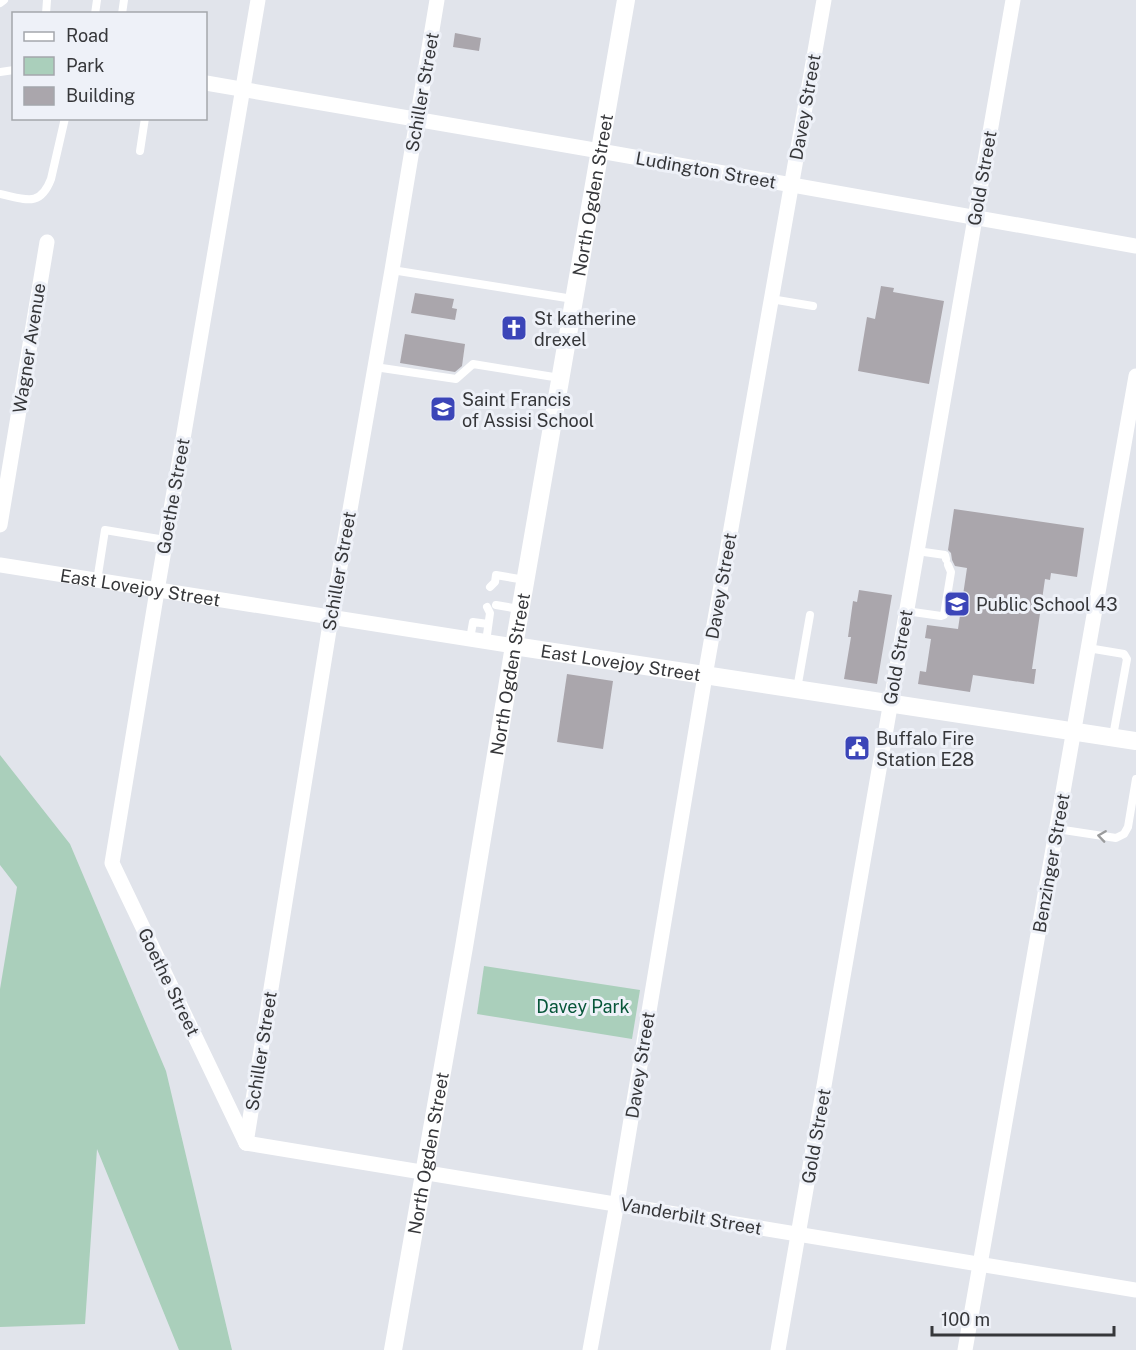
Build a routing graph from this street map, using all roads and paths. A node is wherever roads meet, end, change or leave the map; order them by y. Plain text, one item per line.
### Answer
1 (4, 0) edge
2 (258, 0) edge
3 (437, 0) edge
4 (626, 0) edge
5 (824, 0) edge
6 (1013, 0) edge
7 (0, 3) edge
8 (207, 83) edge
9 (243, 90) junction
10 (64, 120) edge
11 (145, 120) edge
12 (417, 120) junction
13 (140, 151) dead end
14 (600, 151) junction
15 (791, 186) junction
16 (0, 194) edge
17 (975, 218) junction
18 (47, 242) dead end
19 (1136, 246) edge
20 (392, 270) junction
21 (573, 299) junction
22 (771, 299) junction
23 (813, 306) dead end
24 (375, 367) junction
25 (1136, 376) edge
26 (560, 378) junction
27 (0, 525) edge
28 (165, 540) junction
29 (917, 551) junction
30 (0, 565) edge
31 (526, 580) junction
32 (97, 581) junction
33 (494, 586) dead end
34 (156, 591) junction
35 (1054, 603) dead end
36 (521, 609) junction
37 (1095, 609) junction
38 (906, 611) junction
39 (810, 615) dead end
40 (331, 618) junction
41 (488, 624) junction
42 (478, 640) junction
43 (514, 646) junction
44 (1088, 648) junction
45 (705, 676) junction
46 (797, 689) junction
47 (890, 704) junction
48 (1074, 732) junction
49 (1113, 738) junction
50 (1136, 741) edge
51 (1136, 780) edge
52 (1057, 829) junction
53 (246, 1143) junction
54 (424, 1172) junction
55 (618, 1203) junction
56 (799, 1234) junction
57 (980, 1264) junction
58 (1136, 1290) edge
59 (393, 1350) edge
60 (590, 1350) edge
61 (778, 1350) edge
62 (965, 1350) edge

1 - 7 lane
2 - 9 street, Goethe Street
3 - 12 street, Schiller Street
4 - 14 street, North Ogden Street
5 - 15 street, Davey Street
6 - 17 street, Gold Street
8 - 9 street, Ludington Street
9 - 12 street, Ludington Street
9 - 28 street, Goethe Street
10 - 16 lane
11 - 13 lane
12 - 14 street, Ludington Street
12 - 20 street, Schiller Street
14 - 15 street, Ludington Street
14 - 21 street, North Ogden Street
15 - 17 street, Ludington Street
15 - 22 street, Davey Street
17 - 19 street, Ludington Street
17 - 29 street, Gold Street
18 - 27 street, Wagner Avenue
20 - 21 lane
20 - 24 street, Schiller Street
21 - 26 street, North Ogden Street
22 - 23 lane
22 - 45 street, Davey Street
24 - 26 lane
24 - 40 street, Schiller Street
25 - 37 street, Benzinger Street
26 - 31 street, North Ogden Street
28 - 32 lane
28 - 34 street, Goethe Street
29 - 38 street, Gold Street
29 - 38 lane
30 - 32 street, East Lovejoy Street
31 - 33 lane
31 - 36 street, North Ogden Street
32 - 34 street, East Lovejoy Street
34 - 40 street, East Lovejoy Street
34 - 53 street, Goethe Street
35 - 37 lane
36 - 41 lane
36 - 43 street, North Ogden Street
37 - 44 street, Benzinger Street
38 - 47 street, Gold Street
39 - 46 lane
40 - 42 street, East Lovejoy Street
40 - 53 street, Schiller Street
41 - 42 lane
41 - 42 lane
42 - 43 street, East Lovejoy Street
43 - 45 street, East Lovejoy Street
43 - 54 street, North Ogden Street
44 - 48 street, Benzinger Street
44 - 49 lane
45 - 46 street, East Lovejoy Street
45 - 55 street, Davey Street
46 - 47 street, East Lovejoy Street
47 - 48 street, East Lovejoy Street
47 - 56 street, Gold Street
48 - 49 street, East Lovejoy Street
48 - 52 street, Benzinger Street
49 - 50 street, East Lovejoy Street
51 -> 52 lane
52 - 57 street, Benzinger Street
53 - 54 street, Vanderbilt Street
54 - 55 street, Vanderbilt Street
54 - 59 street, North Ogden Street
55 - 56 street, Vanderbilt Street
55 - 60 street, Davey Street
56 - 57 street, Vanderbilt Street
56 - 61 street, Gold Street
57 - 58 street, Vanderbilt Street
57 - 62 street, Benzinger Street

